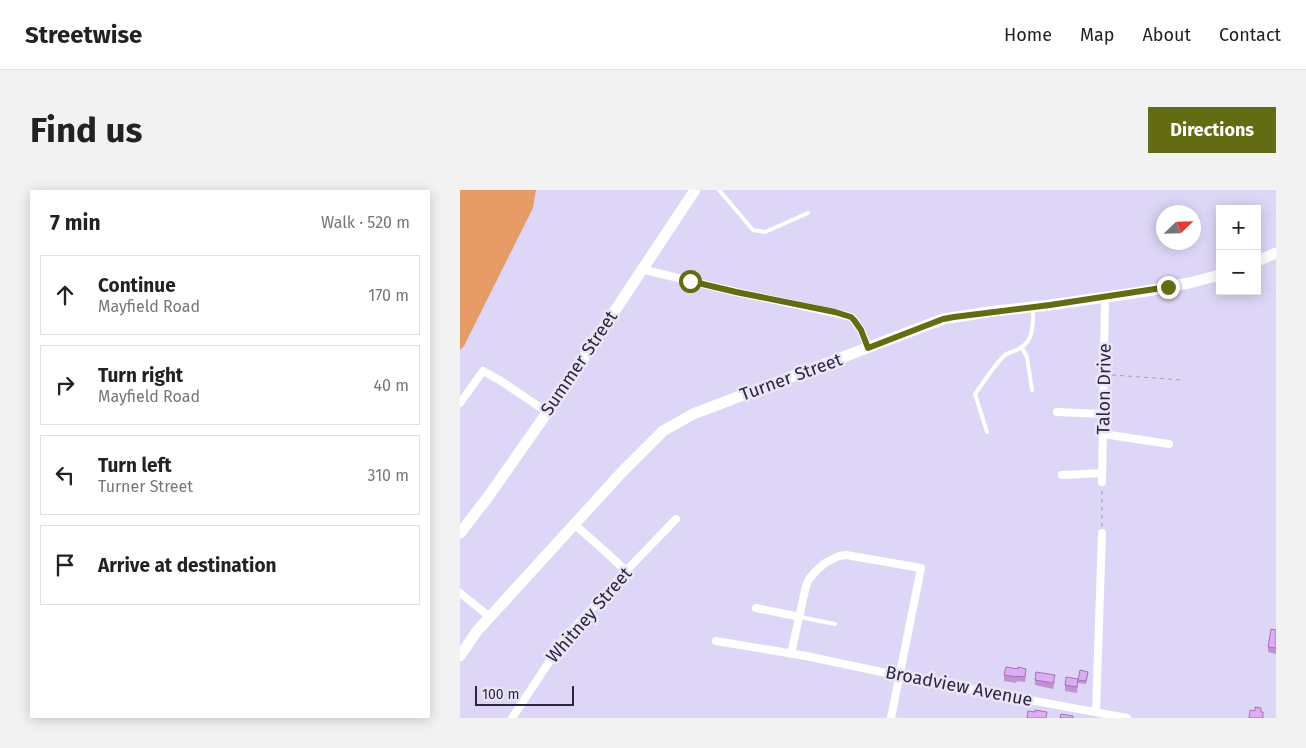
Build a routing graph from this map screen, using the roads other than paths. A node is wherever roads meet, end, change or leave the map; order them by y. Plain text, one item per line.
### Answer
1 (695, 190) edge
2 (719, 190) edge
3 (808, 213) dead end
4 (1276, 253) edge
5 (1261, 259) edge
6 (641, 269) junction
7 (1216, 276) edge
8 (1105, 296) junction
9 (1032, 307) junction
10 (868, 348) junction
11 (1022, 348) junction
12 (1032, 390) dead end
13 (460, 403) edge
14 (547, 412) junction
15 (1057, 412) dead end
16 (1103, 414) junction
17 (987, 432) dead end
18 (1103, 434) junction
19 (1169, 444) dead end
20 (1102, 473) junction
21 (1062, 475) dead end
22 (1102, 482) road end
23 (676, 519) dead end
24 (574, 524) junction
25 (460, 532) edge
26 (1102, 533) road end
27 (626, 571) junction
28 (460, 593) edge
29 (756, 608) dead end
30 (490, 617) junction
31 (800, 617) junction
32 (835, 624) dead end
33 (716, 641) dead end
34 (791, 654) junction
35 (460, 656) edge
36 (899, 675) junction
37 (1096, 712) junction
38 (512, 718) edge
39 (890, 718) edge
40 (1128, 718) edge

1 - 6 main road, Summer Street
2 - 3 lane
4 - 5 main road
6 - 10 street
6 - 14 main road, Summer Street
7 - 8 main road, Turner Street
8 - 9 main road, Turner Street
8 - 16 street, Talon Drive
9 - 10 main road, Turner Street
9 - 11 lane
10 - 24 main road, Turner Street
11 - 12 lane
11 - 17 lane
13 - 14 street
14 - 25 main road, Summer Street
15 - 16 street
16 - 18 street, Talon Drive
18 - 19 street
18 - 20 street, Talon Drive
20 - 21 street
20 - 22 street, Talon Drive
23 - 27 street, Whitney Street
24 - 27 street
24 - 30 main road, Turner Street
26 - 37 street
27 - 38 street, Whitney Street
28 - 30 street
29 - 31 street
30 - 35 main road, Turner Street
31 - 32 lane
31 - 34 street
31 - 36 street
33 - 34 street, Broadview Avenue
34 - 36 street, Broadview Avenue
36 - 37 street, Broadview Avenue
36 - 39 street
37 - 40 street, Broadview Avenue

